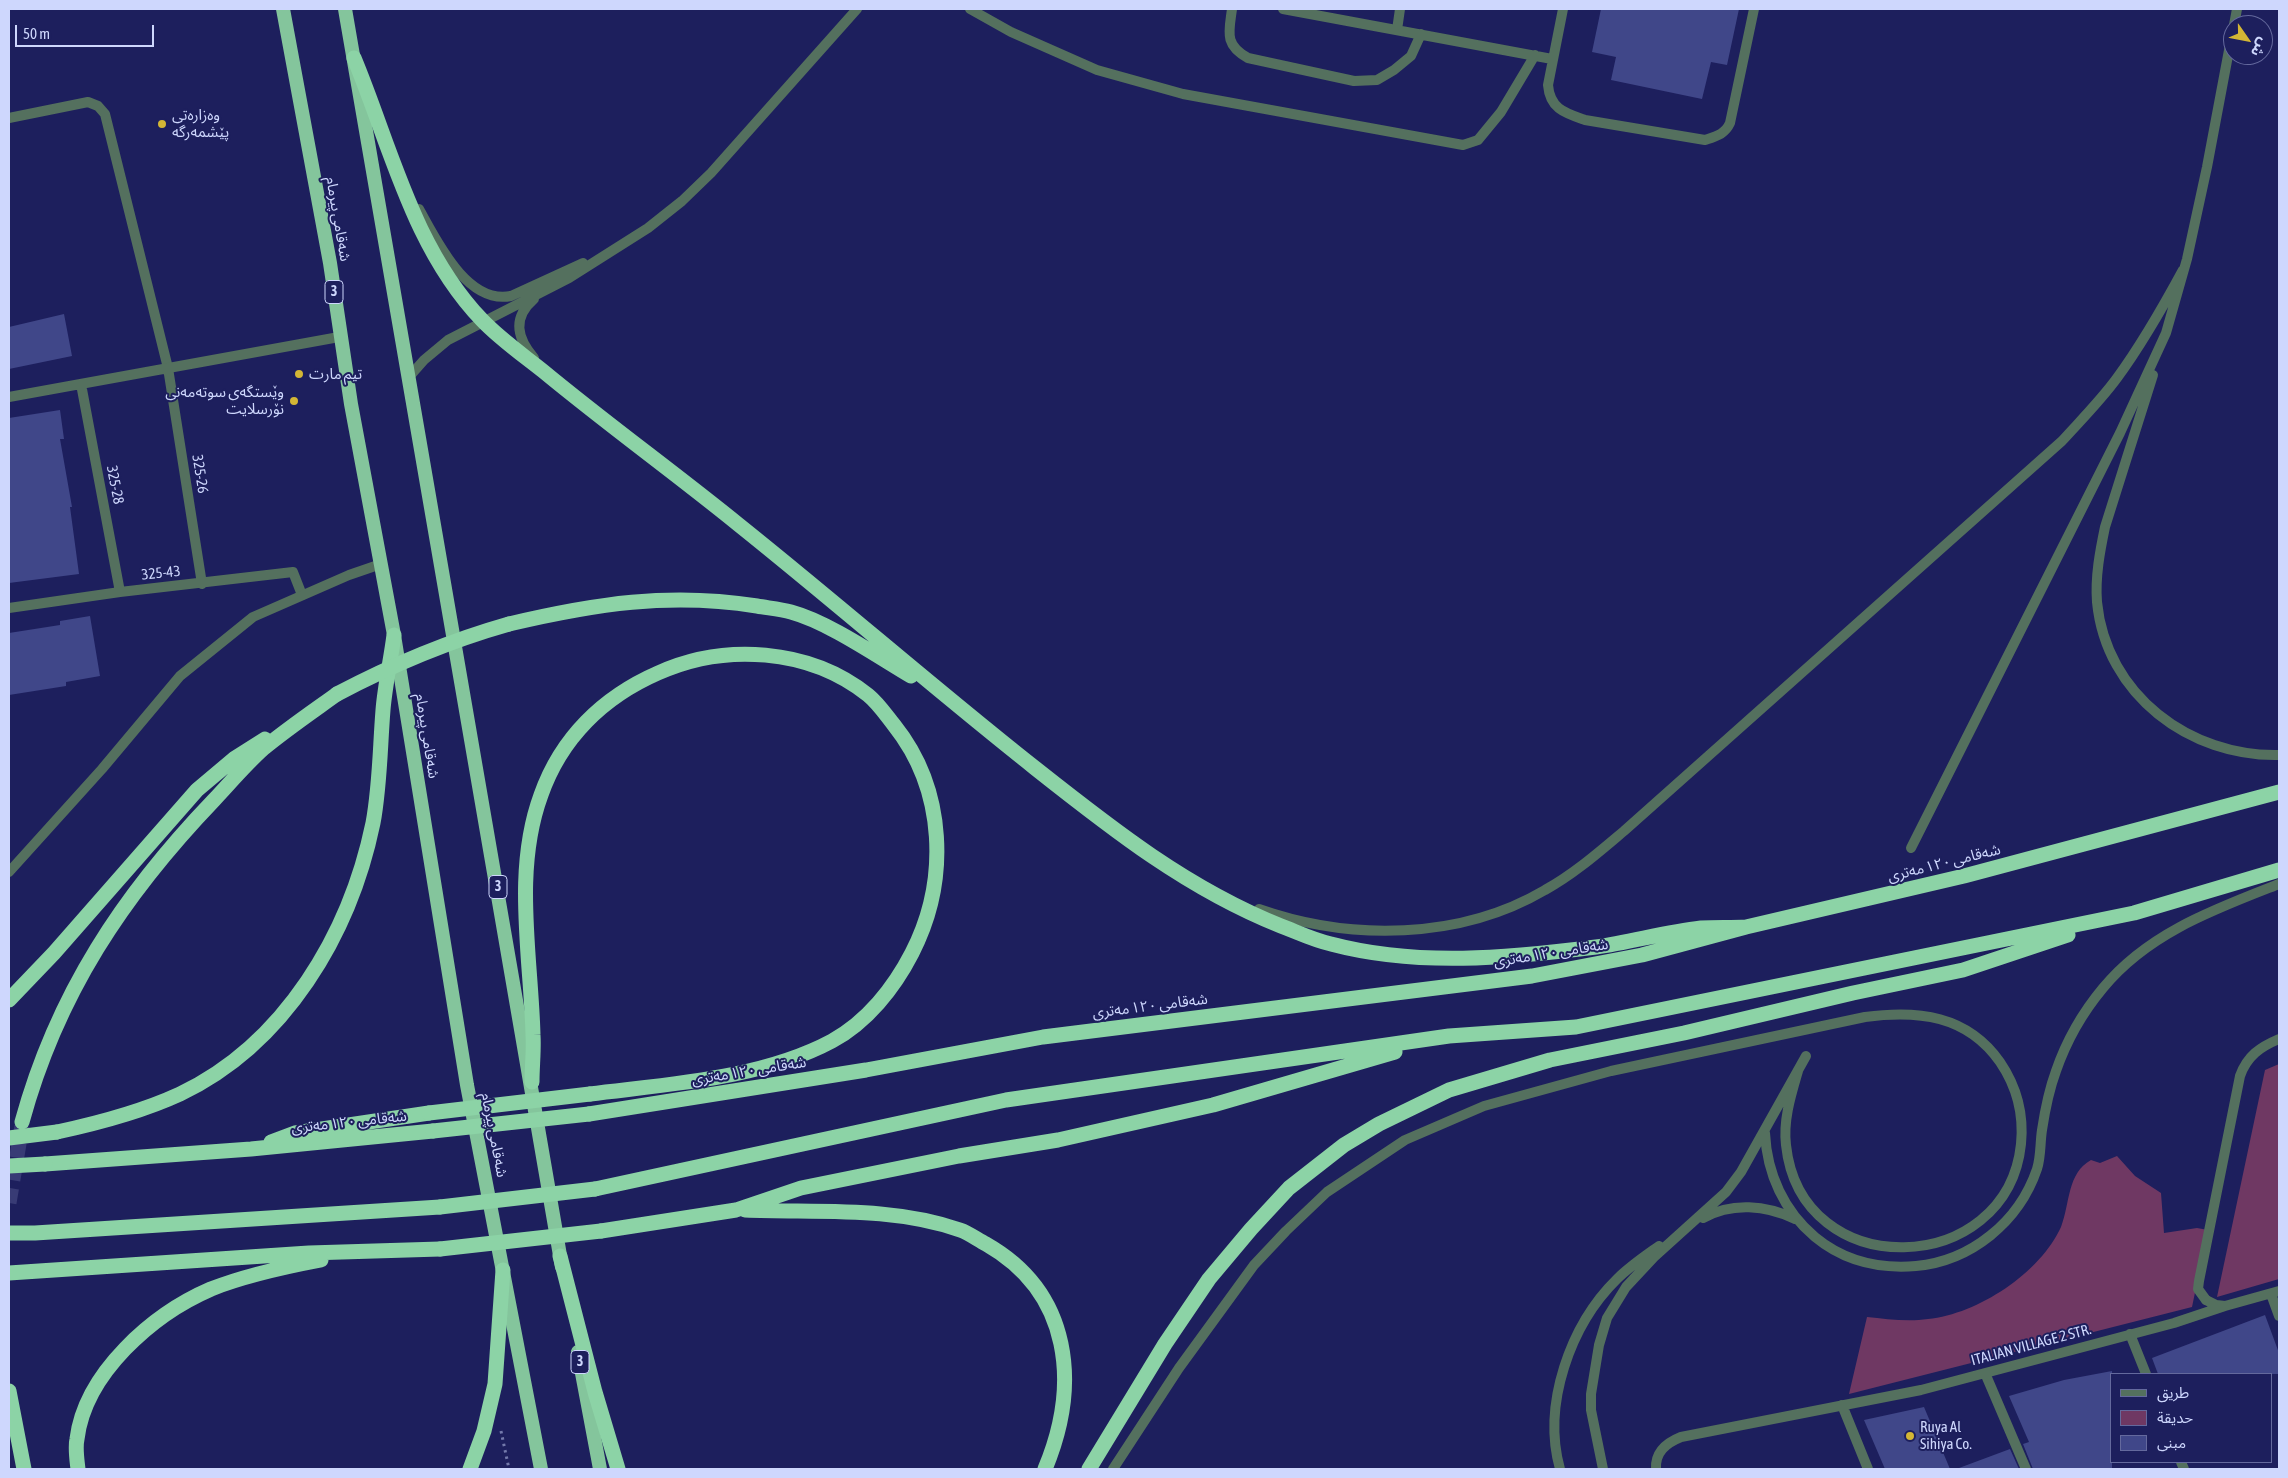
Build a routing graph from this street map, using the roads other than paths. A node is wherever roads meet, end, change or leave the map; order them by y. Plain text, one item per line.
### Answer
1 (282, 9) edge
2 (345, 9) edge
3 (857, 9) edge
4 (970, 9) edge
5 (1232, 9) edge
6 (1283, 9) edge
7 (1400, 9) edge
8 (1563, 9) edge
9 (1754, 9) edge
10 (1397, 30) junction
11 (1421, 34) junction
12 (1535, 55) junction
13 (354, 58) junction
14 (1552, 58) junction
15 (2226, 65) edge
16 (9, 118) edge
17 (388, 144) junction
18 (616, 249) junction
19 (2183, 270) junction
20 (544, 291) junction
21 (483, 322) junction
22 (2166, 333) junction
23 (340, 337) junction
24 (168, 368) junction
25 (547, 374) junction
26 (410, 377) junction
27 (81, 384) junction
28 (9, 397) edge
29 (381, 564) junction
30 (202, 584) junction
31 (120, 592) junction
32 (302, 595) junction
33 (9, 608) edge
34 (394, 635) junction
35 (945, 696) junction
36 (301, 719) junction
37 (2279, 755) edge
38 (2279, 792) edge
39 (1911, 848) dead end
40 (2279, 870) edge
41 (9, 872) edge
42 (2279, 884) edge
43 (1199, 887) junction
44 (2134, 913) junction
45 (1746, 927) junction
46 (9, 1000) edge
47 (1449, 1036) junction
48 (2279, 1039) edge
49 (1806, 1056) dead end
50 (1798, 1071) junction
51 (532, 1082) junction
52 (22, 1122) tunnel mouth
53 (1764, 1133) junction
54 (9, 1138) edge
55 (251, 1149) junction
56 (9, 1166) edge
57 (736, 1210) junction
58 (1797, 1221) junction
59 (1690, 1226) junction
60 (9, 1233) edge
61 (359, 1251) junction
62 (560, 1256) junction
63 (503, 1270) junction
64 (9, 1273) edge
65 (2275, 1293) edge
66 (2225, 1306) junction
67 (2279, 1316) edge
68 (2130, 1334) junction
69 (1985, 1373) junction
70 (2146, 1373) edge
71 (9, 1391) edge
72 (1842, 1405) junction
73 (1554, 1430) junction
74 (1597, 1445) junction
75 (24, 1469) edge
76 (78, 1469) edge
77 (470, 1469) edge
78 (541, 1469) edge
79 (600, 1469) edge
80 (618, 1469) edge
81 (1045, 1469) edge
82 (1089, 1469) edge
83 (1113, 1469) edge
84 (1556, 1469) edge
85 (1560, 1469) edge
86 (1600, 1469) edge
87 (1604, 1469) edge
88 (1656, 1469) edge
89 (1868, 1469) edge
90 (2026, 1469) edge

1 - 23 highway, شەقامی پیرمام / 3
2 - 13 highway, 3
3 - 18 street
4 - 12 street
5 - 11 street
6 - 10 street
7 - 10 street
8 - 14 street
9 - 14 street
10 - 11 street
11 - 12 street
12 - 14 street
13 - 17 highway
13 - 26 highway, 3
15 - 19 street
16 - 24 street, 325-26
17 - 18 street
17 - 21 highway
18 - 20 street
19 - 22 street
19 - 43 street
20 - 21 street
20 - 25 street
21 - 25 highway
21 - 26 street
22 - 37 street
22 - 39 street
23 - 24 street
23 - 29 highway, شەقامی پیرمام / 3
24 - 27 street
24 - 30 street, 325-26
25 - 35 highway
26 - 51 highway, 3
27 - 28 street
27 - 31 street, 325-28
29 - 32 street
29 - 34 highway, شەقامی پیرمام / 3
30 - 31 street, 325-43
30 - 32 street, 325-43
31 - 33 street, 325-43
32 - 41 street
34 - 54 highway, bridge
34 - 63 highway, شەقامی پیرمام / 3
35 - 36 highway, bridge
35 - 43 highway
36 - 46 highway
36 - 52 highway
38 - 45 highway, شەقامی ١٢٠ مەتری
40 - 44 highway
42 - 58 street
43 - 45 highway
44 - 47 highway
44 - 82 highway
45 - 55 highway, شەقامی ١٢٠ مەتری, bridge
47 - 57 highway
47 - 60 highway, bridge
48 - 66 street
49 - 50 street
50 - 53 street
50 - 83 street
51 - 55 highway, bridge
51 - 62 highway, 3
53 - 58 street
53 - 59 street
55 - 56 highway, شەقامی ١٢٠ مەتری, bridge
57 - 61 highway, bridge
57 - 81 highway
58 - 59 street
59 - 73 street
59 - 74 street
61 - 64 highway
61 - 76 highway
62 - 79 highway, 3
62 - 80 highway
63 - 77 highway
63 - 78 highway, شەقامی پیرمام / 3
65 - 66 street, ITALIAN VILLAGE 2 STR.
65 - 67 street
66 - 68 street, ITALIAN VILLAGE 2 STR.
68 - 69 street, ITALIAN VILLAGE 2 STR.
68 - 70 street
69 - 72 street, ITALIAN VILLAGE 2 STR.
69 - 90 street
71 - 75 highway
72 - 88 street, ITALIAN VILLAGE 2 STR.
72 - 89 street
73 - 84 street
73 - 85 street
74 - 86 street
74 - 87 street

